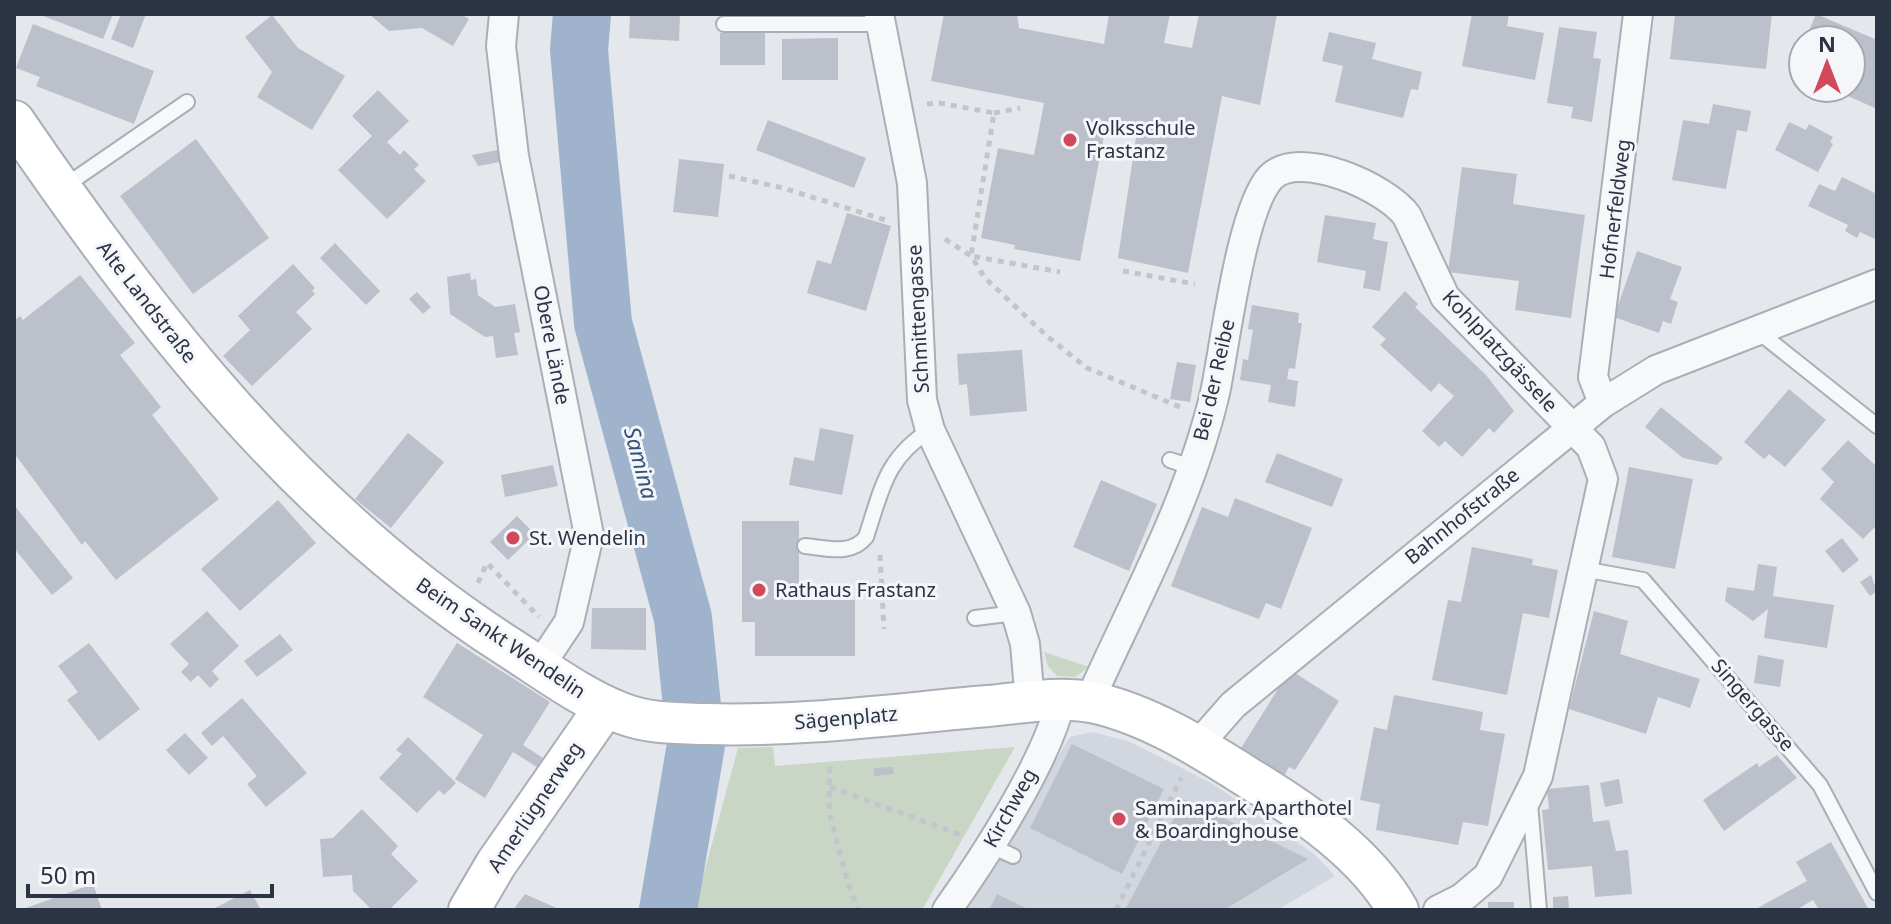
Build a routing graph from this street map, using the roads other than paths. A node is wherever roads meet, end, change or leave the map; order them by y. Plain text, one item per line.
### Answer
1 (504, 14) edge
2 (1638, 14) edge
3 (880, 19) edge
4 (724, 24) dead end
5 (187, 102) dead end
6 (14, 121) edge
7 (60, 189) junction
8 (1877, 284) edge
9 (1233, 293) joint
10 (1755, 329) junction
11 (1603, 403) junction
12 (1877, 426) edge
13 (1572, 427) junction
14 (930, 430) junction
15 (291, 473) joint
16 (805, 546) dead end
17 (1583, 569) junction
18 (1016, 613) junction
19 (975, 618) dead end
20 (539, 667) junction
21 (1060, 701) junction
22 (605, 707) junction
23 (1190, 761) junction
24 (1529, 794) junction
25 (1877, 893) edge
26 (469, 910) edge
27 (947, 910) edge
28 (1398, 910) edge
29 (1438, 910) edge
30 (1539, 910) edge

1 - 20 street, Obere Lände
2 - 11 street, Hofnerfeldweg
3 - 4 lane
3 - 14 street, Schmittengasse
5 - 7 lane
6 - 7 main road, Alte Landstraße
7 - 15 main road, Alte Landstraße
8 - 10 street, Bahnhofstraße
9 - 13 street, Kohlplatzgässele
9 - 21 street, Bei der Reibe
10 - 11 street, Bahnhofstraße
10 - 12 lane
11 - 13 street, Bahnhofstraße
13 - 17 street
13 - 23 street, Bahnhofstraße
14 - 16 lane
14 - 18 street, Schmittengasse
15 - 20 main road, Beim Sankt Wendelin
17 - 24 street
17 - 25 lane, Singergasse
18 - 19 lane
18 - 21 street, Schmittengasse
20 - 22 main road, Beim Sankt Wendelin
21 - 22 main road, Sägenplatz
21 - 23 main road, Sägenplatz
21 - 27 street, Kirchweg
22 - 26 main road, Amerlügnerweg
23 - 28 main road, Sägenplatz
24 - 29 street
24 - 30 lane

